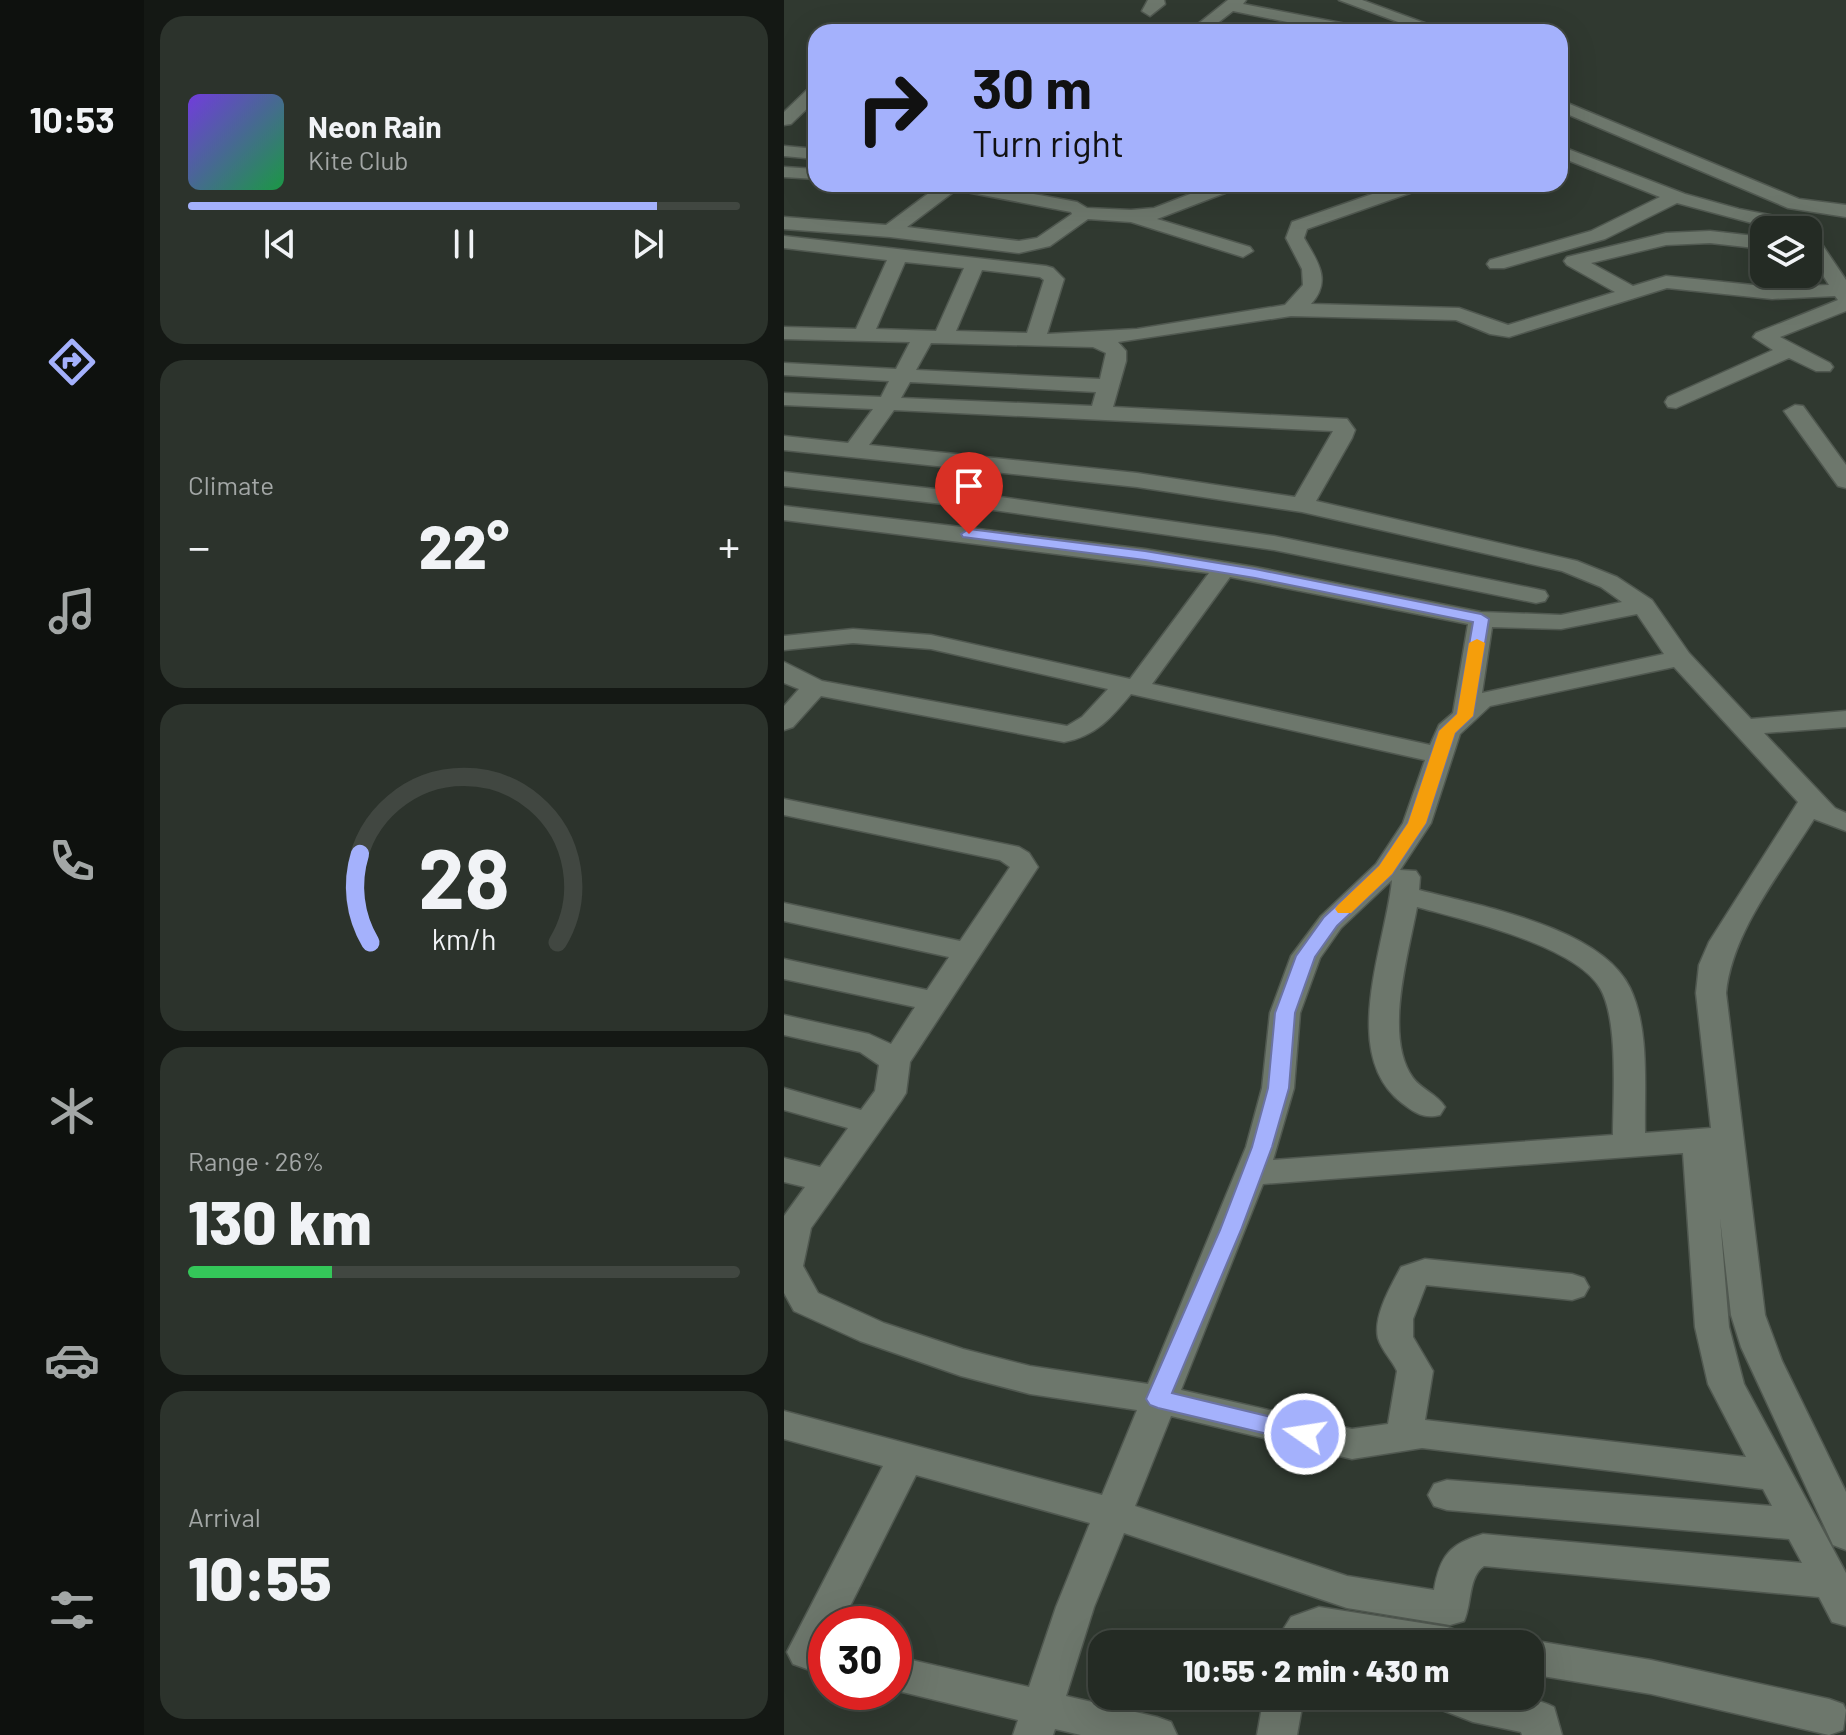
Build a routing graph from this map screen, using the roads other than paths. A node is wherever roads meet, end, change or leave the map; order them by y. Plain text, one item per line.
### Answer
1 (1347, 0) edge
2 (1234, 3) edge
3 (1378, 9) junction
4 (1215, 18) junction
5 (1207, 24) edge
6 (1243, 24) edge
7 (1320, 24) edge
8 (1354, 24) edge
9 (1419, 24) edge
10 (808, 102) edge
11 (1568, 110) edge
12 (785, 120) edge
13 (808, 122) edge
14 (1568, 139) edge
15 (1568, 146) edge
16 (784, 151) edge
17 (808, 153) edge
18 (1568, 154) edge
19 (784, 172) edge
20 (808, 174) edge
21 (942, 192) edge
22 (1031, 192) edge
23 (1212, 192) edge
24 (1395, 192) edge
25 (1677, 196) junction
26 (1795, 204) junction
27 (1081, 206) junction
28 (1846, 211) edge
29 (1131, 216) junction
30 (1799, 216) edge
31 (1750, 221) edge
32 (784, 223) edge
33 (890, 231) junction
34 (1750, 241) edge
35 (784, 242) edge
36 (1243, 251) dead end
37 (899, 254) junction
38 (1822, 259) edge
39 (976, 262) junction
40 (1497, 264) dead end
41 (1842, 286) edge
42 (1632, 293) junction
43 (1291, 310) junction
44 (784, 333) edge
45 (815, 333) junction
46 (864, 334) junction
47 (934, 336) junction
48 (1036, 338) junction
49 (1069, 339) junction
50 (1788, 351) junction
51 (1823, 367) dead end
52 (791, 370) edge
53 (904, 375) junction
54 (1108, 386) junction
55 (784, 399) edge
56 (822, 401) junction
57 (1676, 402) dead end
58 (887, 405) junction
59 (1795, 411) dead end
60 (1100, 414) junction
61 (784, 443) edge
62 (854, 450) junction
63 (784, 479) edge
64 (1846, 481) edge
65 (1302, 505) junction
66 (784, 513) edge
67 (1339, 513) junction
68 (1312, 550) junction
69 (1224, 569) junction
70 (1536, 596) dead end
71 (1643, 605) junction
72 (1481, 619) junction
73 (784, 643) edge
74 (1680, 658) junction
75 (784, 670) edge
76 (1131, 686) junction
77 (815, 687) junction
78 (1465, 716) junction
79 (1846, 719) edge
80 (784, 722) edge
81 (1743, 727) junction
82 (1440, 755) junction
83 (1812, 801) junction
84 (784, 807) edge
85 (1846, 823) edge
86 (1402, 844) junction
87 (1405, 895) junction
88 (784, 912) edge
89 (969, 952) junction
90 (784, 969) edge
91 (935, 1002) junction
92 (784, 1025) edge
93 (895, 1061) junction
94 (784, 1099) edge
95 (1429, 1107) dead end
96 (869, 1123) junction
97 (1713, 1139) junction
98 (1629, 1146) junction
99 (784, 1170) edge
100 (1252, 1173) junction
101 (828, 1181) junction
102 (1572, 1287) dead end
103 (1158, 1399) junction
104 (784, 1425) edge
105 (1404, 1436) junction
106 (906, 1458) junction
107 (1773, 1475) junction
108 (1447, 1495) dead end
109 (1114, 1514) junction
110 (1799, 1524) junction
111 (1846, 1534) edge
112 (1838, 1596) edge
113 (1304, 1630) edge
114 (1387, 1630) edge
115 (1433, 1630) edge
116 (1445, 1630) edge
117 (806, 1652) edge
118 (1544, 1659) edge
119 (912, 1679) edge
120 (1281, 1710) edge
121 (1501, 1710) edge
122 (1829, 1717) dead end
123 (1037, 1722) edge
124 (1157, 1735) edge
125 (1277, 1735) edge
126 (1542, 1735) edge

1 - 3 street
2 - 4 street
2 - 7 street
3 - 8 street
3 - 9 street
4 - 5 street
4 - 6 street
10 - 12 street
11 - 26 street
12 - 13 street
14 - 15 street
16 - 17 street
18 - 25 street
19 - 20 street
21 - 33 street
22 - 27 street
23 - 29 street
24 - 43 street
25 - 31 street
25 - 40 street
26 - 28 street
26 - 30 street
27 - 29 street
27 - 33 street
29 - 36 street
32 - 33 street
34 - 42 street
35 - 37 street
37 - 39 street
37 - 46 street
38 - 41 street
39 - 47 street
39 - 48 street
41 - 42 street
41 - 50 street
42 - 43 street
43 - 49 street
44 - 45 street
45 - 46 street
45 - 52 street
46 - 47 street
47 - 48 street
47 - 53 street
48 - 49 street
49 - 54 street
50 - 51 street
50 - 57 street
52 - 53 street
53 - 54 street
53 - 58 street
54 - 60 street
55 - 56 street
56 - 58 street
56 - 61 street
58 - 60 street
58 - 62 street
59 - 64 street
60 - 65 street
61 - 62 street
62 - 65 street
63 - 68 street
65 - 67 street
66 - 69 street
67 - 68 street
67 - 71 street
68 - 70 street
69 - 72 street
69 - 76 street
71 - 72 street
71 - 74 street
72 - 78 street
73 - 76 street
74 - 78 street
74 - 81 street
75 - 77 street
76 - 77 street
76 - 82 street
77 - 80 street
78 - 82 street
79 - 81 street
81 - 83 street
82 - 86 street
83 - 85 street
83 - 97 street
84 - 89 street
86 - 87 street
86 - 100 street
87 - 95 street
87 - 98 street
88 - 89 street
89 - 91 street
90 - 91 street
91 - 93 street
92 - 93 street
93 - 96 street
94 - 96 street
96 - 101 street
97 - 98 street
97 - 107 street
97 - 111 street
98 - 100 street
99 - 101 street
100 - 103 street
101 - 103 street
102 - 105 street
103 - 105 street
103 - 109 street
104 - 106 street
105 - 107 street
106 - 109 street
106 - 117 street
107 - 110 street
108 - 110 street
109 - 115 street
109 - 123 street
110 - 112 street
112 - 116 street
113 - 114 street
118 - 122 street
119 - 123 street
120 - 125 street
121 - 126 street
123 - 124 street

